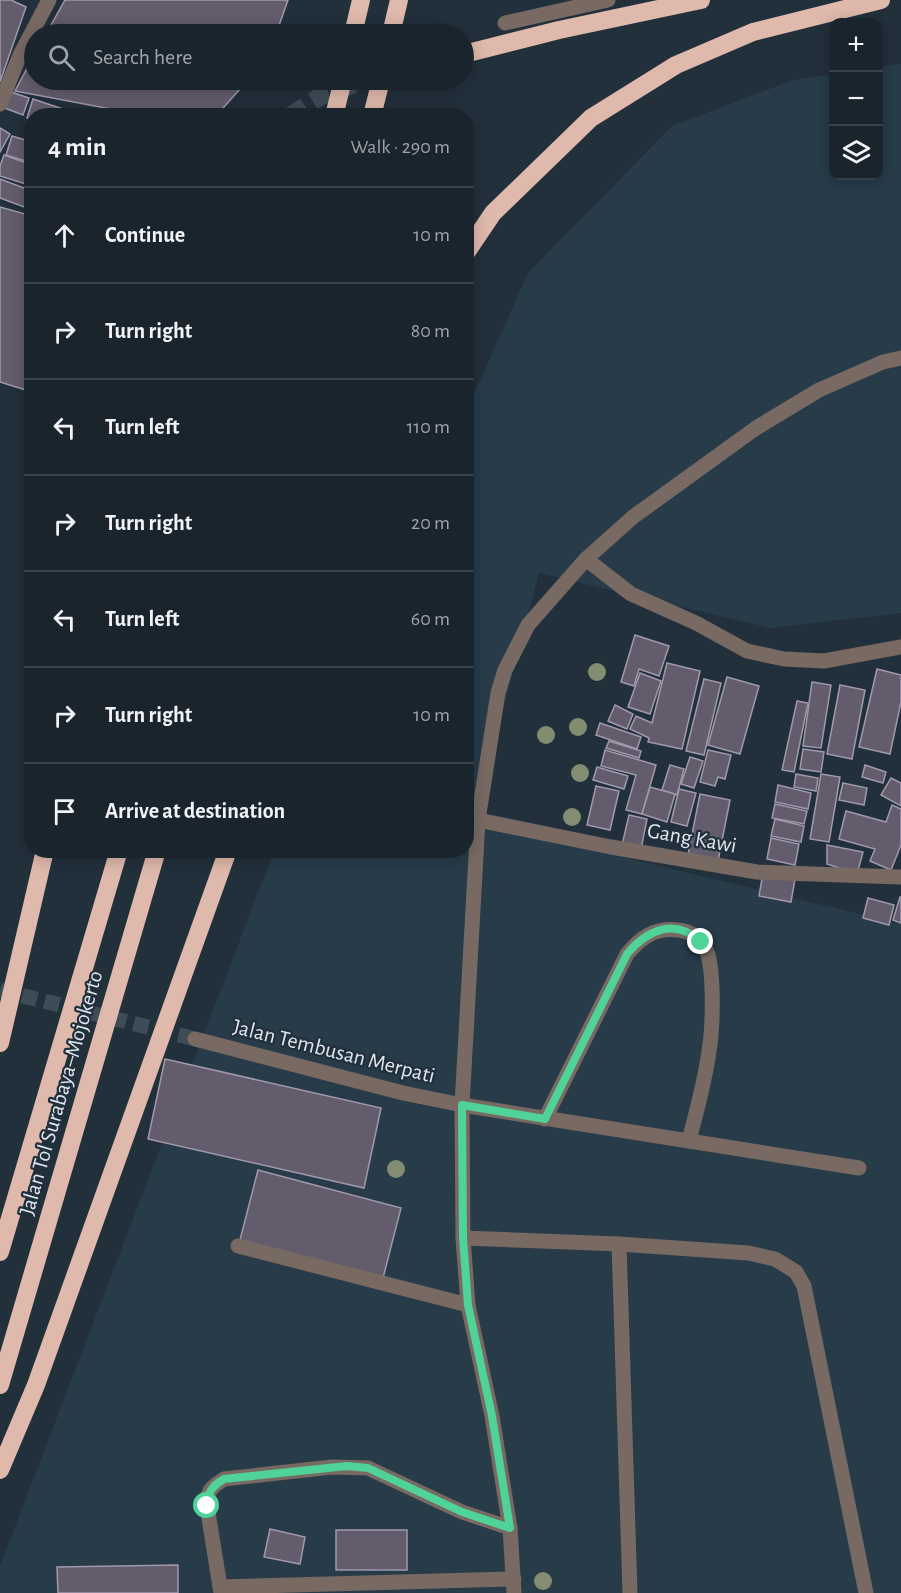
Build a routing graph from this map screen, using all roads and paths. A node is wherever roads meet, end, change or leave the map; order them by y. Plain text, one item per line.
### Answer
1 (49, 0) edge
2 (361, 0) edge
3 (399, 0) edge
4 (608, 0) edge
5 (701, 0) edge
6 (881, 0) edge
7 (505, 23) dead end
8 (36, 24) edge
9 (355, 24) edge
10 (393, 24) edge
11 (24, 47) edge
12 (474, 51) edge
13 (340, 90) edge
14 (378, 90) edge
15 (0, 104) edge
16 (336, 108) edge
17 (374, 108) edge
18 (474, 241) edge
19 (901, 358) edge
20 (586, 559) junction
21 (901, 647) edge
22 (478, 820) junction
23 (43, 858) edge
24 (116, 858) edge
25 (155, 858) edge
26 (225, 858) edge
27 (901, 877) edge
28 (195, 1039) tunnel mouth
29 (0, 1042) edge
30 (462, 1105) junction
31 (545, 1119) junction
32 (689, 1142) junction
33 (859, 1168) dead end
34 (463, 1238) junction
35 (619, 1244) junction
36 (238, 1246) dead end
37 (0, 1252) edge
38 (468, 1305) junction
39 (0, 1384) edge
40 (0, 1470) edge
41 (510, 1528) junction
42 (514, 1586) edge
43 (221, 1590) edge
44 (630, 1593) edge
45 (866, 1593) edge

1 - 8 street
2 - 9 highway
3 - 10 highway
4 - 7 street
5 - 12 highway
6 - 18 highway
11 - 15 street
13 - 16 highway
14 - 17 highway
19 - 20 street
20 - 21 street
20 - 22 street
22 - 27 street, Gang Kawi
22 - 30 street
23 - 29 highway
24 - 37 highway, Jalan Tol Surabaya–Mojokerto
25 - 39 highway, Jalan Tol Surabaya–Mojokerto
26 - 40 highway
28 - 30 street, Jalan Tembusan Merpati
30 - 31 street, Jalan Tembusan Merpati
30 - 34 street
31 - 32 street, Jalan Tembusan Merpati
31 - 32 street
32 - 33 street, Jalan Tembusan Merpati
34 - 35 street
34 - 38 street
35 - 44 street
35 - 45 street
36 - 38 street
38 - 41 street
41 - 42 street
41 - 43 street
42 - 43 street

